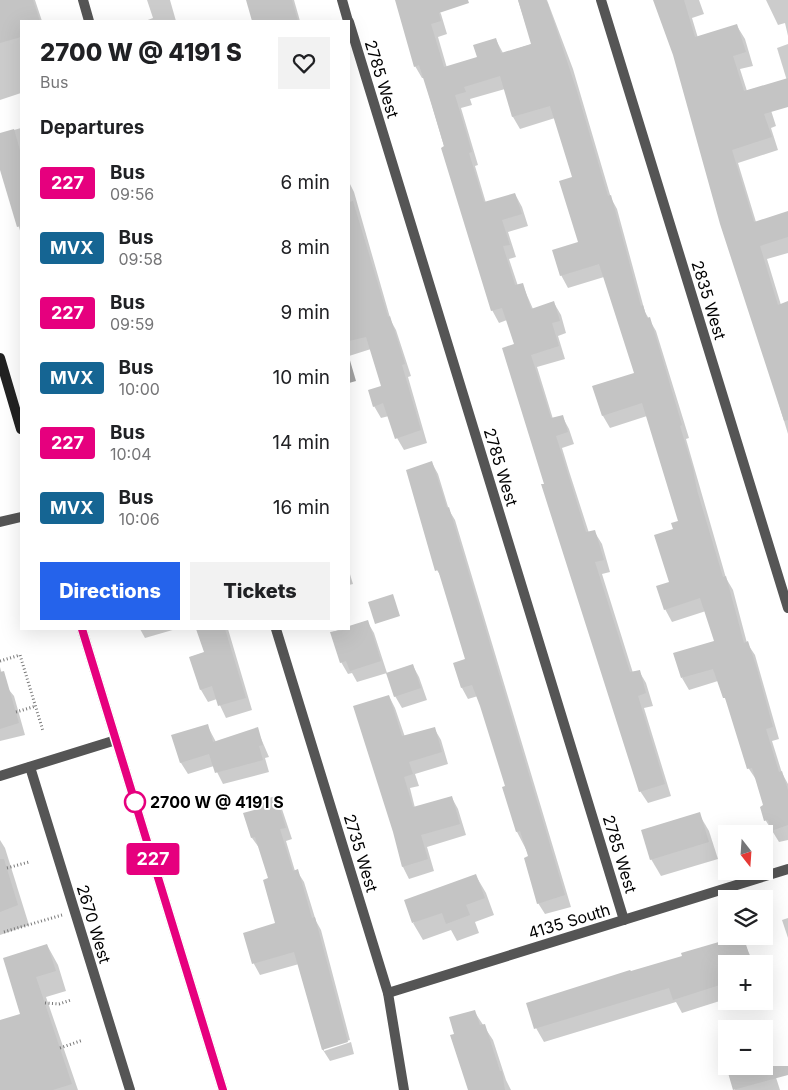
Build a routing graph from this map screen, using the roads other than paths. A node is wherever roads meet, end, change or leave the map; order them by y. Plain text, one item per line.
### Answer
1 (83, 0) edge
2 (342, 0) edge
3 (601, 0) edge
4 (90, 20) edge
5 (348, 20) edge
6 (350, 25) edge
7 (0, 358) edge
8 (20, 426) edge
9 (20, 517) edge
10 (0, 522) edge
11 (788, 608) edge
12 (82, 630) edge
13 (276, 630) edge
14 (116, 740) junction
15 (30, 766) junction
16 (0, 776) edge
17 (788, 869) edge
18 (624, 920) junction
19 (388, 992) junction
20 (130, 1090) edge
21 (223, 1090) edge
22 (404, 1090) edge

1 - 4 street
2 - 5 street, 2785 West
3 - 11 street, 2835 West
6 - 18 street, 2785 West
7 - 8 main road
9 - 10 street
12 - 14 main road
13 - 19 street, 2735 West
14 - 15 street
14 - 21 main road
15 - 16 street
15 - 20 street, 2670 West
17 - 18 street, 4135 South
18 - 19 street, 4135 South
19 - 22 street, 2735 West

